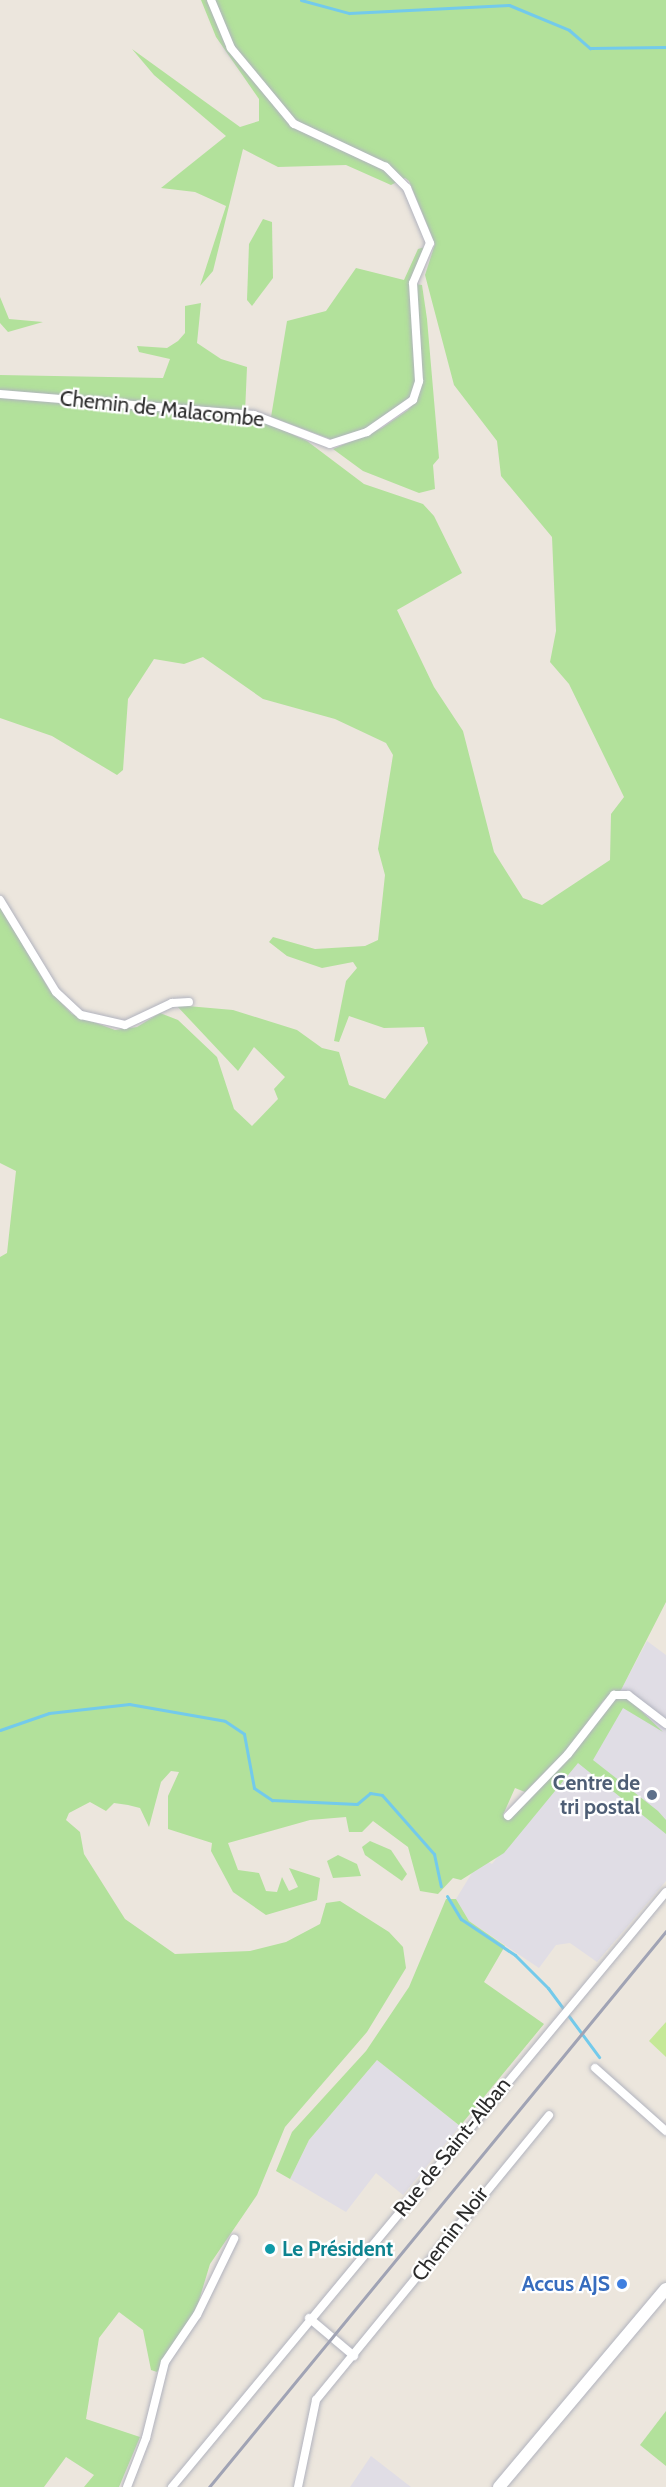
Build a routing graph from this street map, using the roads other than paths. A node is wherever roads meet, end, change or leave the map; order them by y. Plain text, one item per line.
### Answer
1 (211, 0) edge
2 (0, 394) edge
3 (0, 900) edge
4 (189, 1002) dead end
5 (666, 1724) edge
6 (508, 1816) dead end
7 (666, 1892) edge
8 (595, 2068) dead end
9 (549, 2115) dead end
10 (666, 2131) edge
11 (234, 2239) dead end
12 (666, 2289) edge
13 (309, 2318) junction
14 (354, 2356) junction
15 (127, 2487) edge
16 (171, 2487) edge
17 (298, 2487) edge
18 (499, 2487) edge

1 - 2 street, Chemin de Malacombe
3 - 4 street
5 - 6 street
7 - 13 street, Rue de Saint-Alban
8 - 10 street
9 - 14 street, Chemin Noir
11 - 15 street
12 - 18 main road
13 - 14 street
13 - 16 street, Rue de Saint-Alban
14 - 17 street, Chemin Noir

